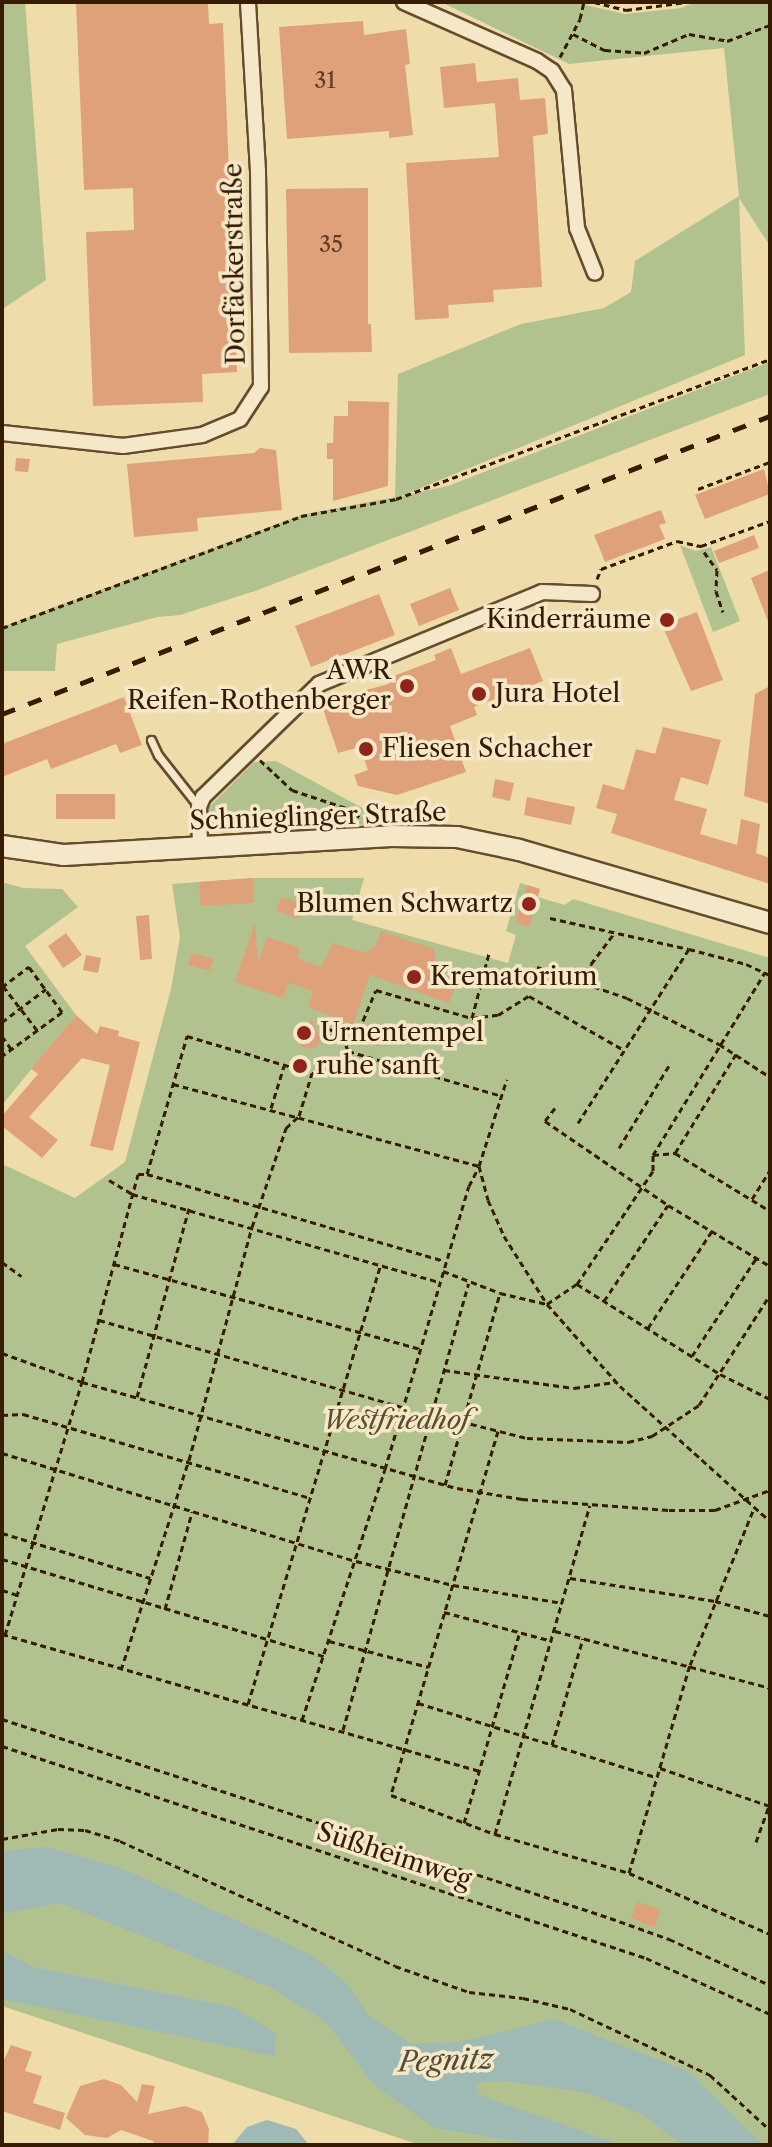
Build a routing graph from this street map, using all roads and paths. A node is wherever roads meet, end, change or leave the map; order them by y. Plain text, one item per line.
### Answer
1 (248, 2) edge
2 (404, 2) edge
3 (584, 2) edge
4 (594, 2) edge
5 (686, 2) edge
6 (770, 25) edge
7 (573, 34) junction
8 (552, 71) junction
9 (595, 273) dead end
10 (770, 359) edge
11 (2, 433) edge
12 (770, 462) edge
13 (698, 489) dead end
14 (770, 521) edge
15 (704, 552) dead end
16 (592, 594) joint
17 (723, 612) dead end
18 (2, 628) edge
19 (151, 740) dead end
20 (252, 752) junction
21 (199, 807) junction
22 (391, 836) junction
23 (2, 846) edge
24 (200, 847) junction
25 (550, 918) dead end
26 (770, 923) edge
27 (614, 934) junction
28 (689, 949) junction
29 (489, 953) dead end
30 (537, 967) dead end
31 (765, 972) junction
32 (770, 975) edge
33 (589, 985) junction
34 (3, 986) edge
35 (46, 989) junction
36 (20, 1008) junction
37 (650, 1010) junction
38 (472, 1018) junction
39 (2, 1022) edge
40 (37, 1030) junction
41 (2, 1036) edge
42 (719, 1044) junction
43 (11, 1049) junction
44 (624, 1050) junction
45 (348, 1051) junction
46 (736, 1054) junction
47 (2, 1056) edge
48 (671, 1062) dead end
49 (284, 1066) junction
50 (312, 1073) junction
51 (770, 1077) edge
52 (507, 1079) dead end
53 (173, 1084) junction
54 (502, 1096) junction
55 (555, 1108) dead end
56 (271, 1109) junction
57 (299, 1116) junction
58 (578, 1123) dead end
59 (619, 1148) dead end
60 (675, 1153) junction
61 (653, 1155) junction
62 (479, 1166) junction
63 (770, 1170) edge
64 (147, 1174) junction
65 (109, 1180) dead end
66 (641, 1188) junction
67 (132, 1194) junction
68 (752, 1199) junction
69 (261, 1204) junction
70 (668, 1205) junction
71 (189, 1208) junction
72 (770, 1211) edge
73 (252, 1227) junction
74 (712, 1231) junction
75 (757, 1257) junction
76 (445, 1261) junction
77 (2, 1262) edge
78 (114, 1264) junction
79 (381, 1264) junction
80 (770, 1266) edge
81 (442, 1271) junction
82 (21, 1276) dead end
83 (170, 1281) junction
84 (439, 1282) junction
85 (469, 1283) junction
86 (577, 1284) junction
87 (500, 1293) junction
88 (770, 1295) edge
89 (233, 1298) junction
90 (604, 1301) junction
91 (547, 1304) junction
92 (99, 1320) junction
93 (648, 1329) junction
94 (360, 1332) junction
95 (154, 1336) junction
96 (421, 1349) junction
97 (2, 1353) edge
98 (218, 1354) junction
99 (692, 1356) junction
100 (444, 1370) junction
101 (720, 1374) junction
102 (480, 1375) junction
103 (616, 1381) junction
104 (82, 1382) junction
105 (343, 1389) junction
106 (137, 1398) junction
107 (770, 1399) edge
108 (402, 1407) junction
109 (432, 1414) junction
110 (2, 1415) edge
111 (199, 1416) junction
112 (465, 1423) junction
113 (67, 1427) junction
114 (666, 1429) junction
115 (498, 1431) junction
116 (2, 1453) edge
117 (324, 1453) junction
118 (189, 1460) junction
119 (385, 1469) junction
120 (54, 1470) junction
121 (414, 1477) junction
122 (445, 1485) junction
123 (770, 1490) edge
124 (480, 1492) junction
125 (310, 1498) junction
126 (744, 1499) junction
127 (590, 1505) junction
128 (175, 1507) junction
129 (754, 1508) junction
130 (192, 1512) junction
131 (770, 1521) edge
132 (2, 1533) edge
133 (34, 1543) junction
134 (298, 1543) junction
135 (2, 1559) edge
136 (356, 1561) junction
137 (26, 1567) junction
138 (388, 1570) junction
139 (150, 1578) junction
140 (570, 1578) junction
141 (453, 1585) junction
142 (2, 1590) edge
143 (17, 1595) junction
144 (715, 1601) junction
145 (141, 1603) junction
146 (563, 1603) junction
147 (165, 1609) junction
148 (444, 1612) junction
149 (770, 1616) edge
150 (555, 1631) junction
151 (520, 1632) junction
152 (3, 1635) edge
153 (583, 1638) junction
154 (270, 1641) junction
155 (329, 1641) junction
156 (552, 1641) junction
157 (366, 1651) junction
158 (324, 1656) junction
159 (690, 1665) junction
160 (429, 1667) junction
161 (121, 1670) junction
162 (770, 1688) edge
163 (418, 1703) junction
164 (248, 1704) junction
165 (2, 1719) edge
166 (302, 1720) junction
167 (495, 1727) junction
168 (342, 1731) junction
169 (524, 1737) junction
170 (552, 1745) junction
171 (2, 1746) edge
172 (405, 1751) junction
173 (660, 1768) junction
174 (480, 1771) junction
175 (657, 1777) junction
176 (770, 1805) edge
177 (464, 1823) junction
178 (495, 1834) junction
179 (2, 1839) edge
180 (756, 1842) dead end
181 (629, 1873) junction
182 (770, 1934) edge
183 (770, 1985) edge
184 (770, 2014) edge
185 (770, 2130) edge

1 - 11 street, Dorfäckerstraße
2 - 8 street
3 - 7 path
4 - 5 path
6 - 7 path
7 - 8 path
8 - 9 street
10 - 18 path
12 - 13 path
14 - 16 path
15 - 17 path
16 - 20 street
19 - 21 lane
20 - 21 street
20 - 22 path
21 - 24 street
22 - 24 main road, Schnieglinger Straße
22 - 26 main road, Schnieglinger Straße
23 - 24 main road, Schnieglinger Straße
25 - 27 path
27 - 28 path
27 - 33 path
28 - 31 path
28 - 37 path
29 - 38 path
30 - 33 path
31 - 32 path
31 - 42 path
33 - 37 path
34 - 35 path
34 - 36 path
35 - 36 path
35 - 40 path
36 - 39 path
36 - 40 path
37 - 42 path
37 - 44 path
38 - 44 path
38 - 45 path
40 - 43 path
41 - 43 path
42 - 46 path
42 - 61 path
43 - 47 path
44 - 58 path
45 - 50 path
45 - 54 path
46 - 51 path
46 - 60 path
48 - 59 path
49 - 50 path
49 - 53 path
49 - 56 path
50 - 57 path
52 - 54 path
53 - 56 path
53 - 64 path
54 - 62 path
55 - 66 path
56 - 57 path
57 - 62 path
57 - 69 path
60 - 61 path
60 - 68 path
61 - 66 path
62 - 76 path
62 - 91 path
63 - 68 path
64 - 67 path
64 - 69 path
65 - 67 path
66 - 70 path
66 - 86 path
67 - 71 path
67 - 78 path
68 - 72 path
69 - 73 path
69 - 76 path
70 - 74 path
70 - 90 path
71 - 73 path
71 - 83 path
73 - 79 path
73 - 89 path
74 - 75 path
74 - 93 path
75 - 80 path
75 - 99 path
76 - 81 path
77 - 82 path
78 - 83 path
78 - 92 path
79 - 84 path
79 - 94 path
81 - 84 path
81 - 85 path
83 - 89 path
83 - 95 path
84 - 96 path
85 - 87 path
85 - 100 path
86 - 90 path
86 - 91 path
87 - 91 path
87 - 102 path
88 - 101 path
89 - 94 path
89 - 98 path
90 - 93 path
91 - 103 path
92 - 95 path
92 - 104 path
93 - 99 path
94 - 96 path
94 - 105 path
95 - 98 path
95 - 106 path
96 - 108 path
97 - 104 path
98 - 105 path
98 - 111 path
99 - 101 path
100 - 102 path
100 - 109 path
101 - 107 path
101 - 114 path
102 - 103 path
102 - 112 path
103 - 114 path
104 - 106 path
104 - 113 path
105 - 108 path
105 - 117 path
106 - 111 path
108 - 119 path
109 - 112 path
109 - 121 path
110 - 113 path
111 - 117 path
111 - 118 path
112 - 115 path
112 - 122 path
113 - 118 path
113 - 120 path
114 - 115 path
114 - 126 path
115 - 124 path
116 - 120 path
117 - 119 path
117 - 125 path
118 - 125 path
118 - 128 path
119 - 121 path
119 - 136 path
120 - 128 path
120 - 133 path
121 - 122 path
121 - 138 path
122 - 124 path
123 - 126 path
124 - 127 path
124 - 141 path
125 - 134 path
126 - 127 path
126 - 129 path
127 - 140 path
128 - 130 path
128 - 139 path
129 - 131 path
129 - 144 path
130 - 134 path
130 - 147 path
132 - 133 path
133 - 137 path
133 - 139 path
134 - 136 path
134 - 154 path
135 - 137 path
136 - 138 path
136 - 155 path
137 - 143 path
137 - 145 path
138 - 141 path
138 - 157 path
139 - 145 path
140 - 144 path
140 - 146 path
141 - 146 path
141 - 148 path
142 - 143 path
143 - 152 path
144 - 149 path
144 - 159 path
145 - 147 path
145 - 161 path
146 - 150 path
147 - 154 path
148 - 151 path
148 - 160 path
150 - 153 path
150 - 156 path
151 - 156 path
151 - 167 path
152 - 161 path
153 - 159 path
153 - 170 path
154 - 158 path
154 - 164 path
155 - 157 path
155 - 158 path
156 - 169 path
157 - 160 path
157 - 168 path
158 - 166 path
159 - 162 path
159 - 173 path
160 - 163 path
161 - 164 path
163 - 167 path
163 - 172 path
164 - 166 path
165 - 183 path
166 - 168 path
167 - 169 path
167 - 174 path
168 - 172 path
169 - 170 path
169 - 178 path
170 - 175 path
171 - 184 path, Süßheimweg
172 - 174 path
172 - 177 path
173 - 175 path
173 - 176 path
174 - 177 path
175 - 181 path
176 - 180 path
177 - 178 path
178 - 181 path
179 - 185 path
181 - 182 path

